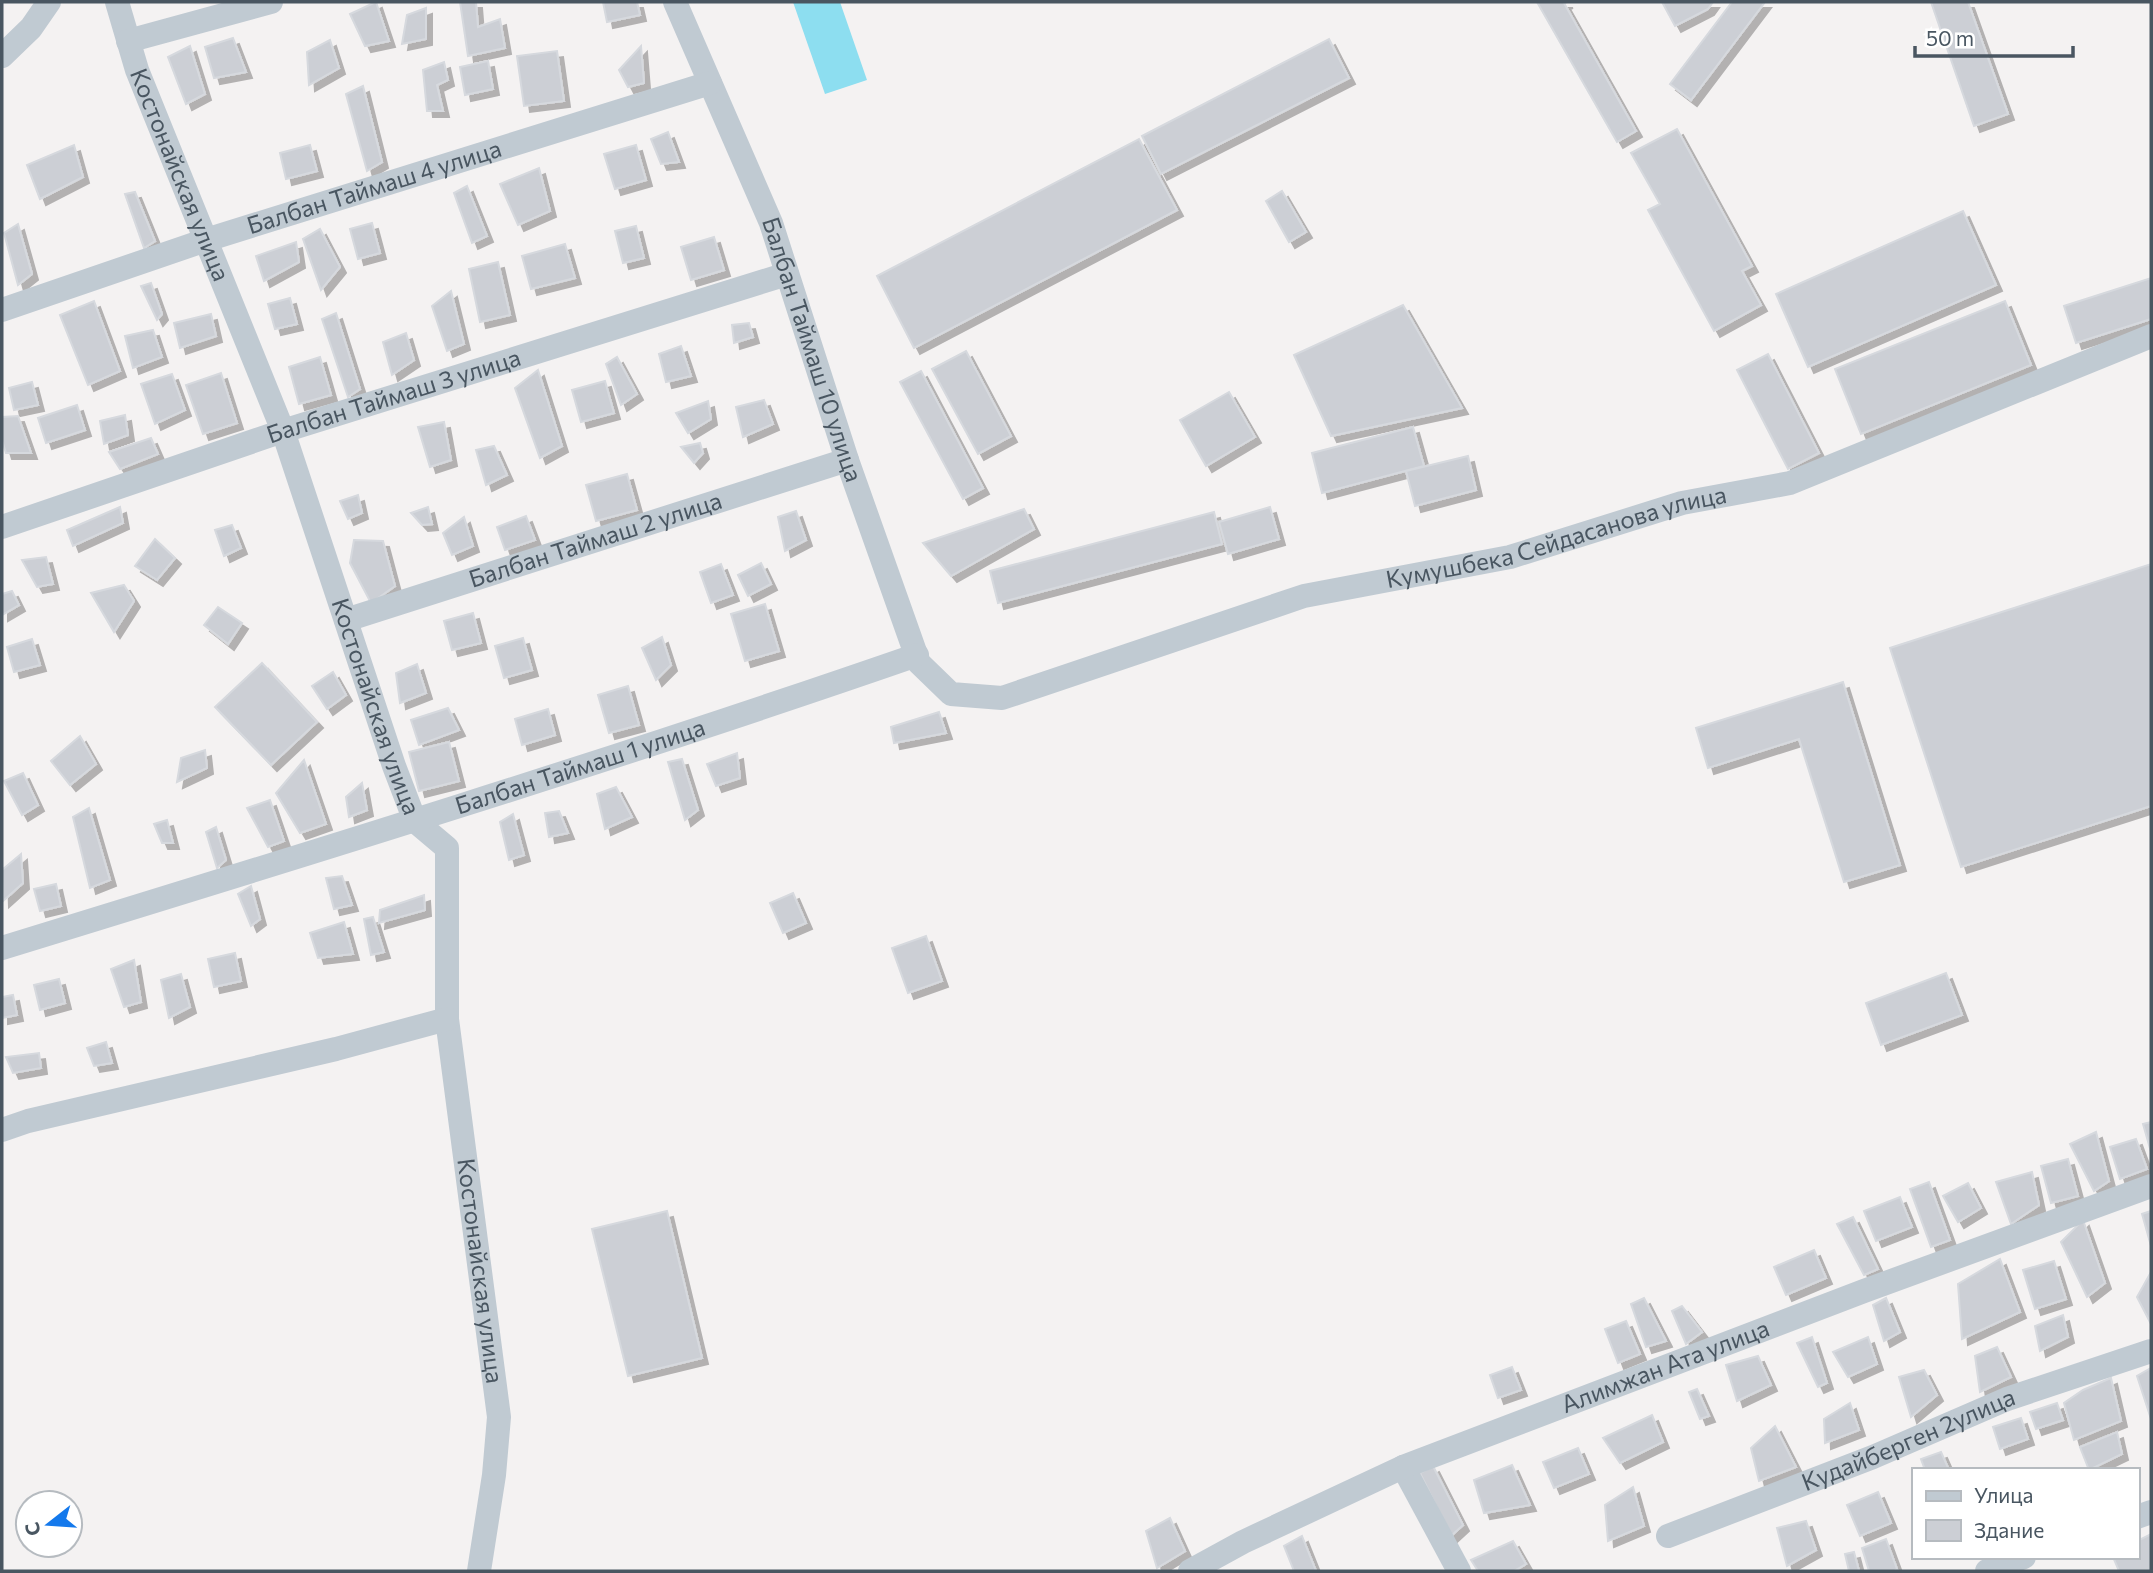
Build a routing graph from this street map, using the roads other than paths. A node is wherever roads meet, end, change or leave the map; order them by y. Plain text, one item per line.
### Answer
1 (49, 2) edge
2 (117, 2) edge
3 (271, 2) edge
4 (675, 2) edge
5 (128, 41) junction
6 (2, 56) edge
7 (710, 83) junction
8 (206, 240) junction
9 (787, 274) junction
10 (2, 310) edge
11 (2151, 336) edge
12 (283, 431) junction
13 (847, 460) junction
14 (2, 527) edge
15 (346, 620) junction
16 (917, 655) junction
17 (951, 694) joint
18 (415, 821) junction
19 (2, 948) edge
20 (447, 1019) junction
21 (2, 1130) edge
22 (2151, 1186) edge
23 (2151, 1351) edge
24 (1403, 1467) junction
25 (1668, 1536) dead end
26 (2019, 1559) edge
27 (479, 1571) edge
28 (1189, 1571) edge
29 (1459, 1571) edge
30 (1987, 1571) edge

1 - 6 street
2 - 5 street, Костонайская улица
3 - 5 street
4 - 7 street, Балбан Таймаш 10 улица
5 - 8 street, Костонайская улица
7 - 8 street, Балбан Таймаш 4 улица
7 - 9 street, Балбан Таймаш 10 улица
8 - 10 street, Балбан Таймаш 4 улица
8 - 12 street, Костонайская улица
9 - 12 street, Балбан Таймаш 3 улица
9 - 13 street, Балбан Таймаш 10 улица
11 - 17 street, Кумушбека Сейдасанова улица
12 - 14 street, Балбан Таймаш 3 улица
12 - 15 street, Костонайская улица
13 - 15 street, Балбан Таймаш 2 улица
13 - 16 street, Балбан Таймаш 10 улица
15 - 18 street, Костонайская улица
16 - 17 street, Балбан Таймаш 10 улица
16 - 18 street, Балбан Таймаш 1 улица
18 - 19 street, Балбан Таймаш 1 улица
18 - 20 street, Костонайская улица
20 - 21 street
20 - 27 street, Костонайская улица
22 - 24 street, Алимжан Ата улица
23 - 25 street, Кудайберген 2улица
24 - 28 street, Алимжан Ата улица
24 - 29 street
26 - 30 street

